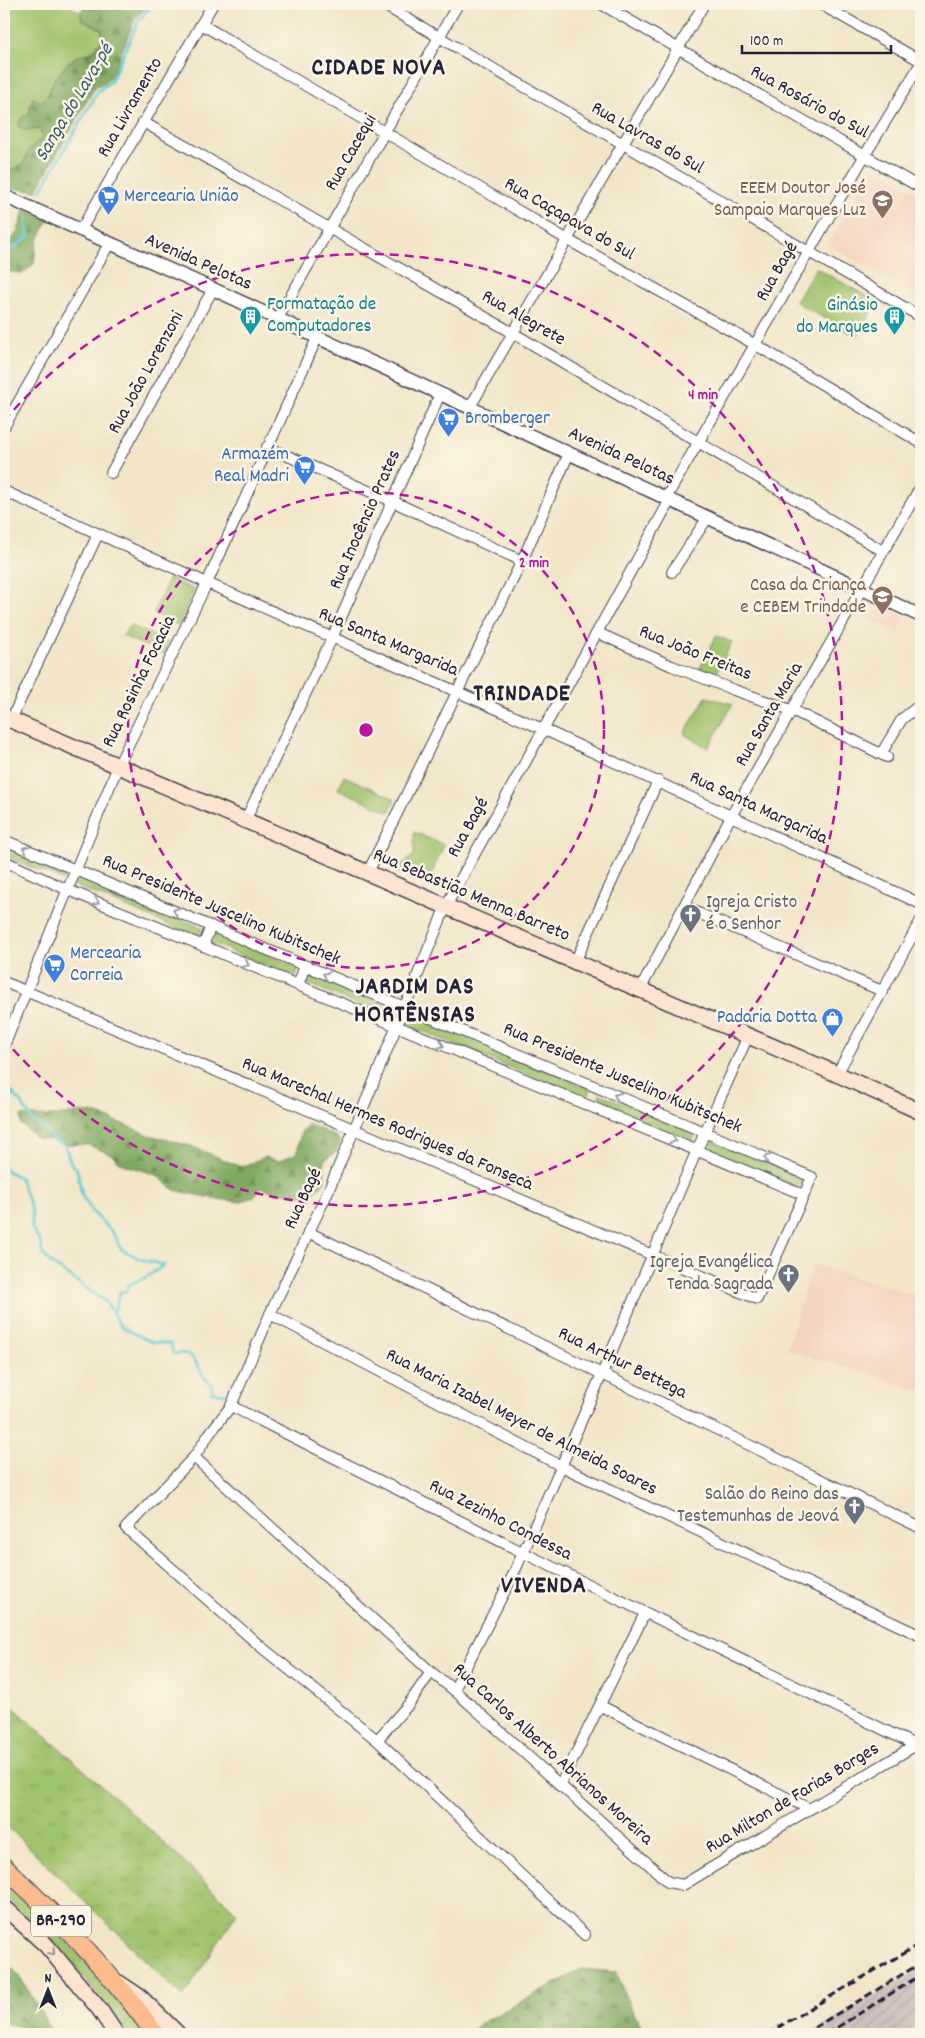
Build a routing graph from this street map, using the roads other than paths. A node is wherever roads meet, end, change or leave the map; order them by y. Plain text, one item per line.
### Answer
1 (212, 4) edge
2 (382, 4) edge
3 (458, 4) edge
4 (601, 4) edge
5 (704, 4) edge
6 (820, 4) edge
7 (201, 24) junction
8 (439, 37) junction
9 (678, 49) junction
10 (921, 62) edge
11 (143, 122) junction
12 (384, 133) junction
13 (621, 144) junction
14 (865, 155) junction
15 (921, 188) edge
16 (4, 196) edge
17 (328, 228) junction
18 (80, 231) junction
19 (568, 240) junction
20 (109, 244) junction
21 (810, 252) junction
22 (213, 290) junction
23 (921, 317) edge
24 (277, 320) junction
25 (513, 333) junction
26 (317, 338) junction
27 (756, 346) junction
28 (440, 394) junction
29 (470, 407) junction
30 (4, 427) edge
31 (698, 443) junction
32 (921, 443) edge
33 (268, 447) junction
34 (569, 453) junction
35 (111, 473) dead end
36 (921, 486) edge
37 (4, 491) edge
38 (668, 499) junction
39 (394, 502) junction
40 (708, 517) junction
41 (98, 534) junction
42 (883, 551) junction
43 (522, 561) junction
44 (672, 572) dead end
45 (207, 584) junction
46 (863, 588) junction
47 (921, 616) edge
48 (598, 633) junction
49 (332, 638) junction
50 (458, 693) junction
51 (916, 708) dead end
52 (794, 711) junction
53 (8, 719) edge
54 (544, 730) junction
55 (118, 766) junction
56 (658, 781) junction
57 (731, 816) junction
58 (245, 821) junction
59 (4, 840) edge
60 (4, 861) edge
61 (75, 869) junction
62 (366, 874) junction
63 (66, 889) junction
64 (921, 904) edge
65 (446, 906) junction
66 (684, 907) junction
67 (921, 920) edge
68 (211, 926) junction
69 (203, 946) junction
70 (574, 962) junction
71 (306, 966) junction
72 (4, 982) edge
73 (298, 986) junction
74 (640, 990) junction
75 (26, 991) junction
76 (882, 991) junction
77 (403, 1007) junction
78 (396, 1026) junction
79 (748, 1036) junction
80 (4, 1046) edge
81 (837, 1074) junction
82 (596, 1088) junction
83 (590, 1106) junction
84 (921, 1112) edge
85 (354, 1130) junction
86 (704, 1133) junction
87 (697, 1150) junction
88 (804, 1195) junction
89 (308, 1232) junction
90 (653, 1256) junction
91 (270, 1314) junction
92 (602, 1374) junction
93 (231, 1406) junction
94 (194, 1457) junction
95 (561, 1466) junction
96 (921, 1528) edge
97 (522, 1552) junction
98 (645, 1613) junction
99 (921, 1636) edge
100 (431, 1672) junction
101 (454, 1690) junction
102 (601, 1706) junction
103 (376, 1740) junction
104 (918, 1744) edge
105 (560, 1786) junction
106 (810, 1809) junction
107 (4, 1867) edge
108 (683, 1886) joint
109 (4, 1907) edge
110 (584, 1935) dead end
111 (114, 1980) junction
112 (116, 2034) edge
113 (155, 2034) edge
114 (178, 2034) edge

1 - 7 street, Rua Livramento
2 - 8 street, Rua Lavras do Sul
3 - 8 street, Rua Cacequi
4 - 9 street, Rua Rosário do Sul
5 - 9 street
6 - 10 street
7 - 11 street, Rua Livramento
7 - 12 street, Rua Caçapava do Sul
8 - 12 street, Rua Cacequi
8 - 13 street, Rua Lavras do Sul
9 - 13 street
9 - 14 street, Rua Rosário do Sul
10 - 14 street, Rua Bagé
11 - 17 street, Rua Alegrete
11 - 18 street, Rua Livramento
12 - 17 street, Rua Cacequi
12 - 19 street, Rua Caçapava do Sul
13 - 19 street
13 - 21 street, Rua Lavras do Sul
14 - 15 street, Rua Rosário do Sul
14 - 21 street, Rua Bagé
16 - 18 street, Avenida Pelotas
17 - 24 street, Rua Cacequi
17 - 25 street, Rua Alegrete
18 - 20 street, Avenida Pelotas
19 - 25 street
19 - 27 street, Rua Caçapava do Sul
20 - 22 street, Avenida Pelotas
20 - 30 street
21 - 23 street, Rua Lavras do Sul
21 - 27 street, Rua Bagé
22 - 24 street, Avenida Pelotas
22 - 35 street, Rua João Lorenzoni
24 - 26 street, Avenida Pelotas
25 - 29 street
25 - 31 street, Rua Alegrete
26 - 28 street, Avenida Pelotas
26 - 33 street, Rua Rosinha Focacia
27 - 31 street, Rua Bagé
27 - 32 street, Rua Caçapava do Sul
28 - 29 street, Avenida Pelotas
28 - 39 street, Rua Inocêncio Prates
29 - 34 street, Avenida Pelotas
31 - 38 street, Rua Bagé
31 - 42 street, Rua Alegrete
33 - 39 street
33 - 45 street, Rua Rosinha Focacia
34 - 38 street, Avenida Pelotas
34 - 43 street
36 - 42 street, Rua Santa Maria
37 - 41 street, Rua Santa Margarida
38 - 40 street, Avenida Pelotas
38 - 48 street, Rua Bagé
39 - 43 street
39 - 49 street, Rua Inocêncio Prates
40 - 44 street
40 - 46 street, Avenida Pelotas
41 - 45 street, Rua Santa Margarida
41 - 53 street
42 - 46 street, Rua Santa Maria
43 - 50 street
45 - 49 street, Rua Santa Margarida
45 - 55 street, Rua Rosinha Focacia
46 - 47 street, Avenida Pelotas
46 - 52 street, Rua Santa Maria
48 - 52 street, Rua João Freitas
48 - 54 street, Rua Bagé
49 - 50 street, Rua Santa Margarida
49 - 58 street, Rua Inocêncio Prates
50 - 54 street, Rua Santa Margarida
50 - 62 street
51 - 52 street, Rua João Freitas
52 - 57 street, Rua Santa Maria
53 - 55 main road, Rua Sebastião Menna Barreto
54 - 56 street, Rua Santa Margarida
54 - 65 street, Rua Bagé
55 - 58 main road, Rua Sebastião Menna Barreto
55 - 61 street, Rua Rosinha Focacia
56 - 57 street, Rua Santa Margarida
56 - 70 street
57 - 64 street, Rua Santa Margarida
57 - 66 street, Rua Santa Maria
58 - 62 main road, Rua Sebastião Menna Barreto
61 -> 59 street, Rua Presidente Juscelino Kubitschek
60 - 63 street, Rua Presidente Juscelino Kubitschek
61 - 63 street, Rua Rosinha Focacia
68 -> 61 street, Rua Presidente Juscelino Kubitschek
62 - 65 main road, Rua Sebastião Menna Barreto
63 -> 69 street, Rua Presidente Juscelino Kubitschek
63 - 75 street, Rua Rosinha Focacia
65 - 70 main road, Rua Sebastião Menna Barreto
65 - 77 street, Rua Bagé
66 - 74 street, Rua Santa Maria
66 - 76 street
67 - 76 street
68 - 69 street
68 - 71 street, Rua Presidente Juscelino Kubitschek
69 -> 73 street, Rua Presidente Juscelino Kubitschek
70 - 74 main road, Rua Sebastião Menna Barreto
71 - 73 street
77 -> 71 street, Rua Presidente Juscelino Kubitschek
72 - 75 street, Rua Marechal Hermes Rodrigues da Fonseca
73 - 78 street, Rua Presidente Juscelino Kubitschek
74 - 79 main road, Rua Sebastião Menna Barreto
75 - 80 street, Rua Rosinha Focacia
75 - 85 street, Rua Marechal Hermes Rodrigues da Fonseca
76 - 81 street
77 - 78 street, Rua Bagé
77 - 82 street, Rua Presidente Juscelino Kubitschek
78 -> 83 street, Rua Presidente Juscelino Kubitschek
78 - 85 street, Rua Bagé
79 - 81 main road, Rua Sebastião Menna Barreto
79 - 86 street
81 - 84 main road, Rua Sebastião Menna Barreto
82 - 83 street
86 -> 82 street, Rua Presidente Juscelino Kubitschek
83 -> 87 street, Rua Presidente Juscelino Kubitschek
85 - 89 street, Rua Bagé
85 - 90 street, Rua Marechal Hermes Rodrigues da Fonseca
86 - 87 street
88 -> 86 street, Rua Presidente Juscelino Kubitschek
87 - 88 street, Rua Presidente Juscelino Kubitschek
87 - 90 street
88 - 90 street, Rua Marechal Hermes Rodrigues da Fonseca
89 - 91 street, Rua Bagé
89 - 92 street, Rua Arthur Bettega
90 - 92 street
91 - 93 street, Rua Bagé
91 - 95 street, Rua Maria Izabel Meyer de Almeida Soares
92 - 95 street
92 - 96 street, Rua Arthur Bettega
93 - 94 street, Rua Bagé
93 - 97 street, Rua Zezinho Condessa
94 - 100 street
94 - 103 street, Rua Bagé
95 - 97 street
95 - 99 street, Rua Maria Izabel Meyer de Almeida Soares
97 - 98 street, Rua Zezinho Condessa
97 - 101 street
98 - 102 street
98 - 104 street, Rua Zezinho Condessa
100 - 101 street, Rua Carlos Alberto Abrianos Moreira
100 - 103 street, Rua Carlos Alberto Abrianos Moreira
101 - 105 street, Rua Carlos Alberto Abrianos Moreira
102 - 105 street
102 - 106 street
103 - 110 street
104 - 106 street, Rua Milton de Farias Borges
105 - 108 street, Rua Carlos Alberto Abrianos Moreira
106 - 108 street, Rua Milton de Farias Borges
107 - 111 highway, BR-290
109 -> 112 main road
111 - 113 highway, BR-290
111 - 114 main road

